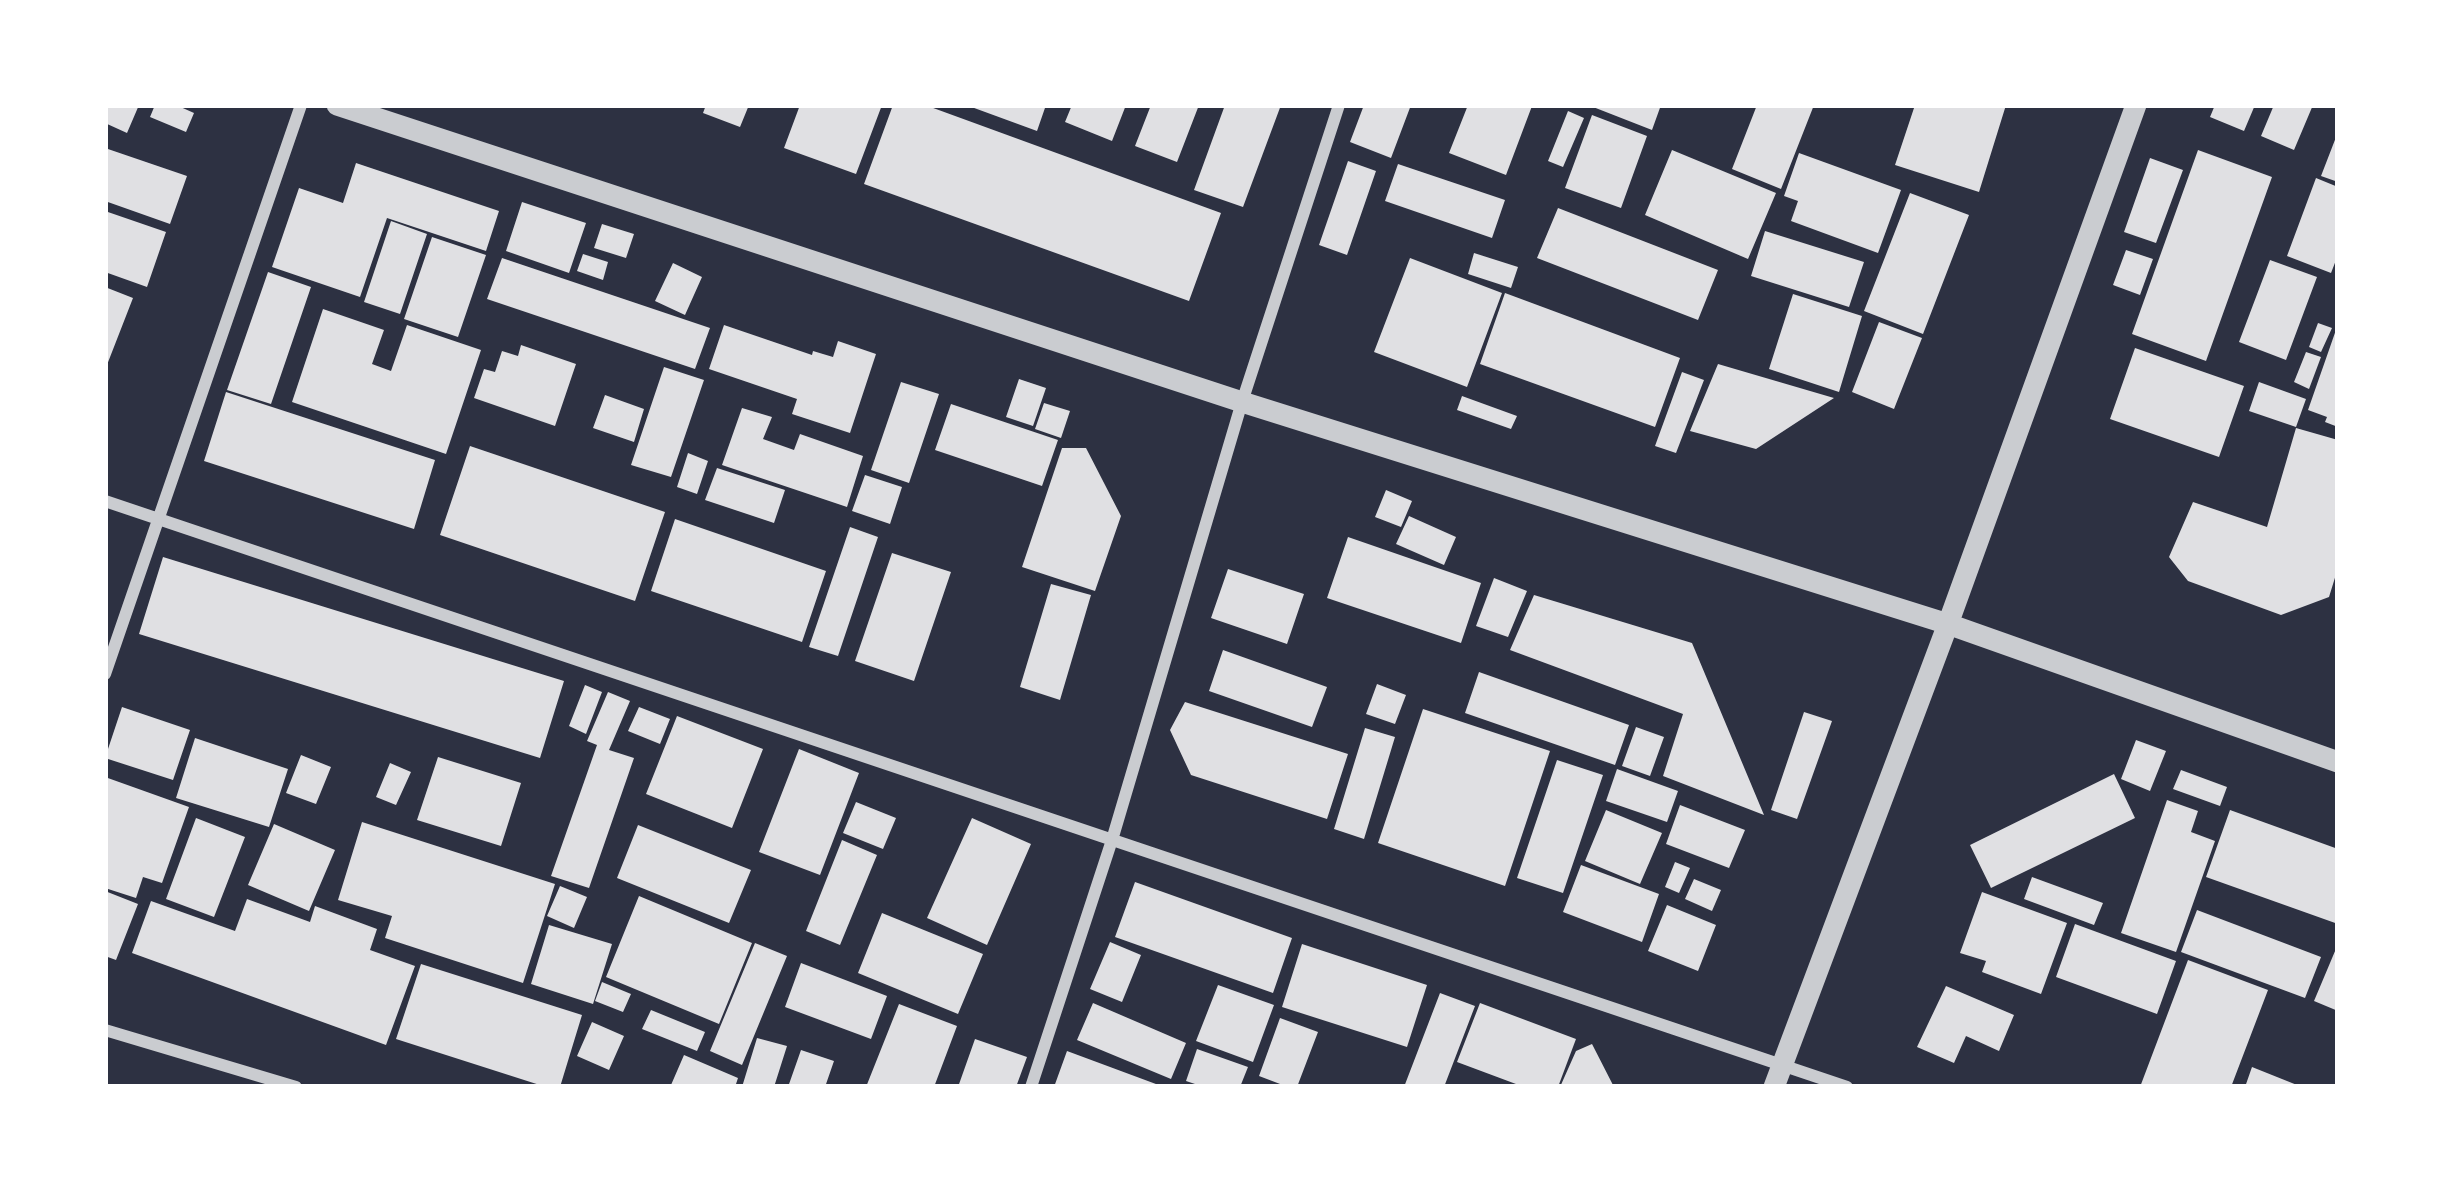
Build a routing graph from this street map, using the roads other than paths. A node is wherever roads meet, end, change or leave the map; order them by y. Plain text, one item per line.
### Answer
1 (301, 105) edge
2 (337, 105) edge
3 (1339, 105) edge
4 (2137, 105) edge
5 (1242, 402) junction
6 (105, 500) edge
7 (158, 519) junction
8 (1948, 623) junction
9 (105, 674) edge
10 (2338, 763) edge
11 (1112, 840) junction
12 (105, 1030) edge
13 (1778, 1077) edge
14 (296, 1087) edge
15 (1031, 1087) edge
16 (1847, 1087) edge

1 - 7 street
2 - 5 street
3 - 5 street
4 - 8 street
5 - 8 street
5 - 11 street
6 - 7 street
7 - 9 street
7 - 11 street
8 - 10 street
8 - 13 street
11 - 13 street
11 - 15 street
12 - 14 street
13 - 16 street

